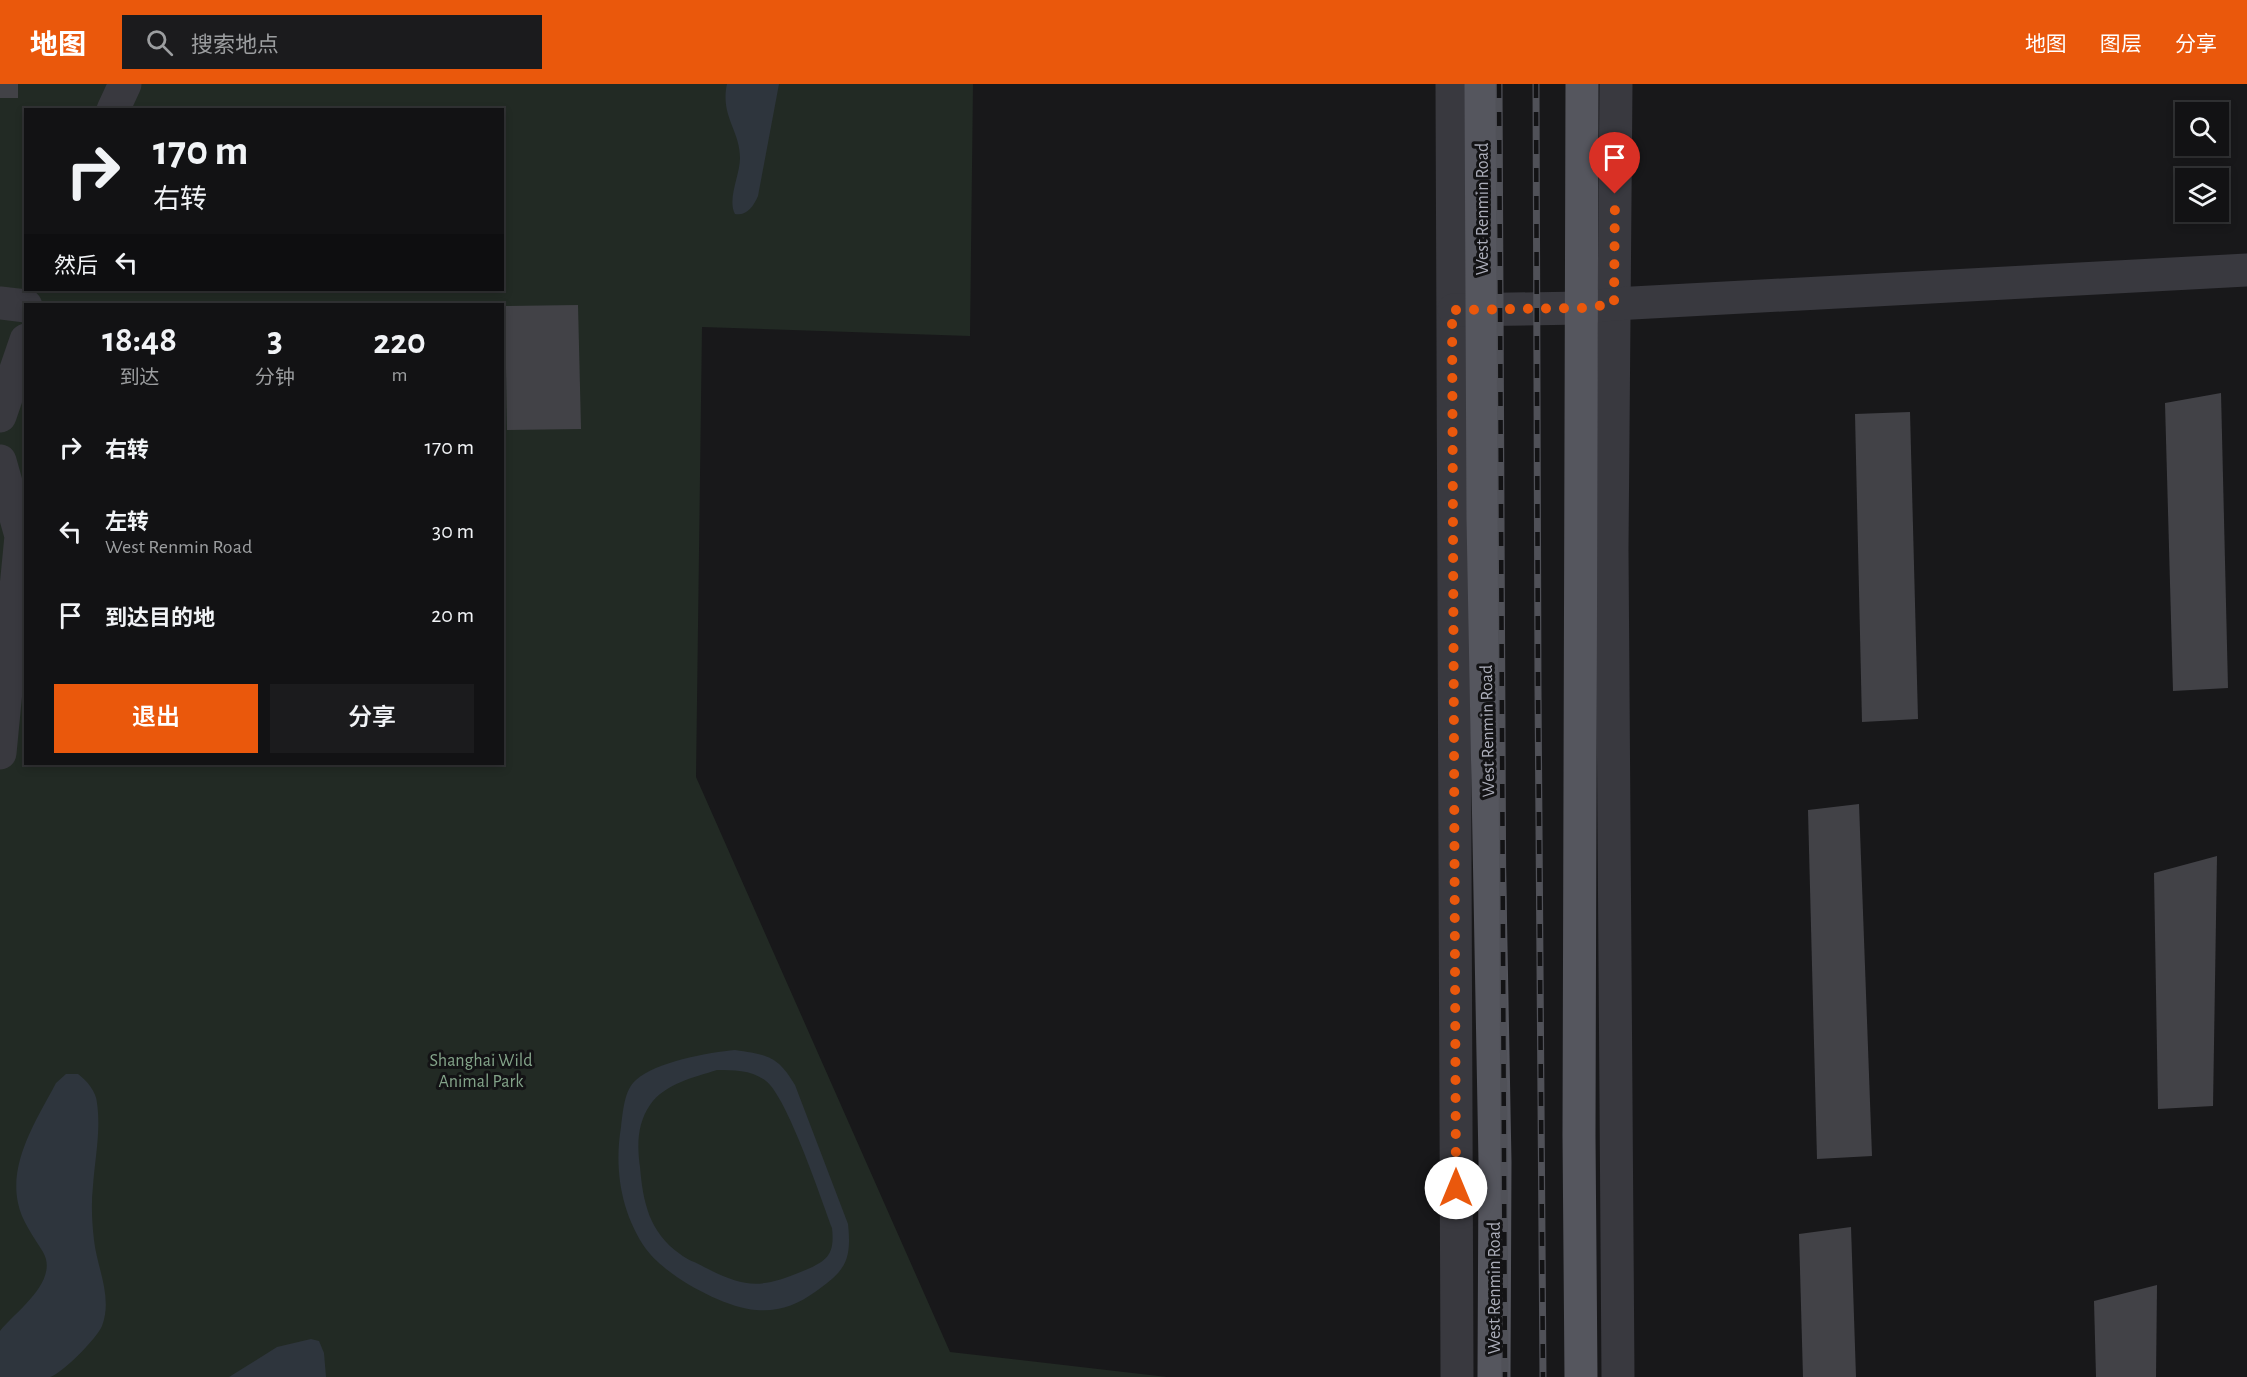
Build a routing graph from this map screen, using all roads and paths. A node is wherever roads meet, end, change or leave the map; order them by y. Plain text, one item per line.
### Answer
1 (125, 84) edge
2 (1452, 84) edge
3 (1481, 84) edge
4 (1582, 84) edge
5 (1616, 84) edge
6 (114, 108) edge
7 (2247, 270) edge
8 (0, 303) edge
9 (24, 306) edge
10 (1598, 306) junction
11 (1467, 310) junction
12 (24, 346) edge
13 (0, 416) edge
14 (0, 461) edge
15 (0, 753) edge
16 (1457, 1377) edge
17 (1494, 1377) edge
18 (1581, 1377) edge
19 (1618, 1377) edge

1 - 6 street
2 - 11 street, West Renmin Road
3 - 11 main road, West Renmin Road
4 - 10 main road
5 - 10 street
7 - 10 street
8 - 9 street
10 - 11 street
10 - 18 main road
10 - 19 street
11 - 16 street, West Renmin Road
11 - 17 main road, West Renmin Road
12 - 13 street
14 - 15 street

